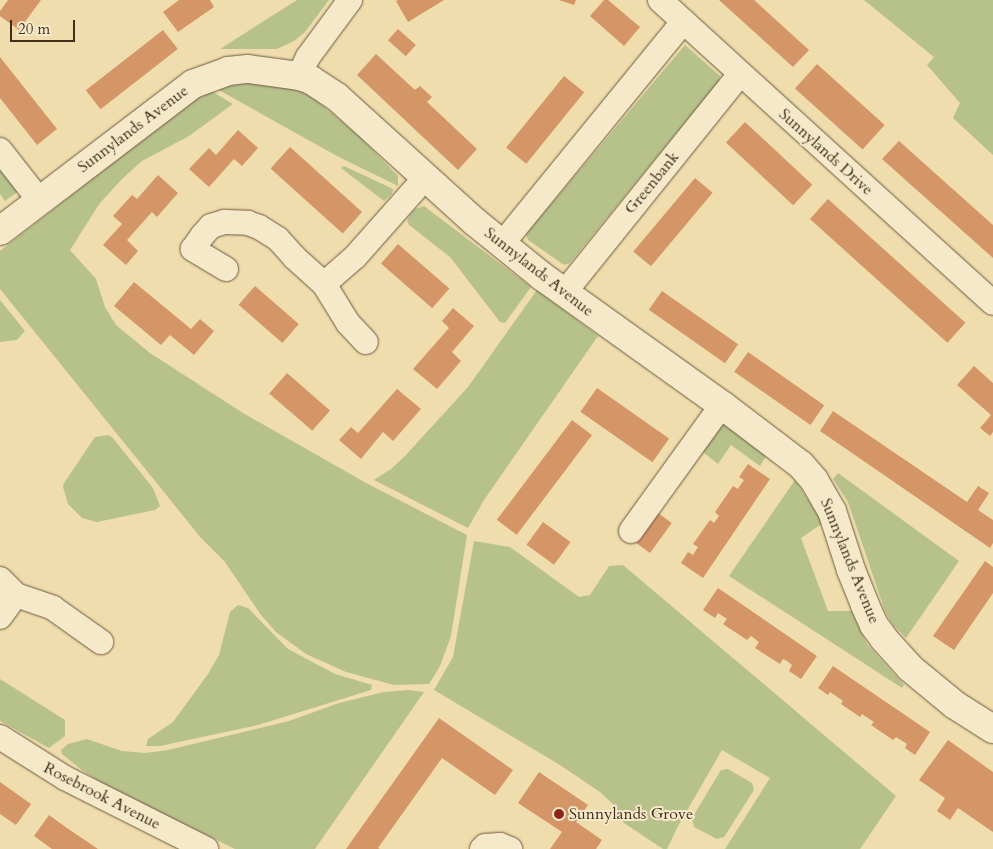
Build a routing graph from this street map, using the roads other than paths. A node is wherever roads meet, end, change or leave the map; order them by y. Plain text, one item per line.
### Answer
1 (350, 0) edge
2 (660, 0) edge
3 (684, 22) junction
4 (740, 74) junction
5 (299, 76) junction
6 (0, 150) edge
7 (425, 178) junction
8 (40, 201) junction
9 (3, 223) edge
10 (502, 244) junction
11 (226, 269) dead end
12 (324, 284) junction
13 (564, 293) junction
14 (993, 303) edge
15 (366, 342) dead end
16 (722, 404) junction
17 (631, 531) dead end
18 (8, 587) edge
19 (0, 617) edge
20 (100, 642) dead end
21 (993, 729) edge
22 (0, 738) edge
23 (206, 849) edge
24 (482, 849) edge
25 (510, 849) edge

1 - 5 street
2 - 3 street, Sunnylands Drive
3 - 4 street, Sunnylands Drive
3 - 10 street
4 - 13 street, Greenbank
4 - 14 street, Sunnylands Drive
5 - 7 street, Sunnylands Avenue
5 - 8 street, Sunnylands Avenue
6 - 8 street
7 - 10 street, Sunnylands Avenue
7 - 12 street
8 - 9 street, Sunnylands Avenue
10 - 13 street, Sunnylands Avenue
11 - 12 street
12 - 15 street
13 - 16 street, Sunnylands Avenue
16 - 17 street
16 - 21 street, Sunnylands Avenue
18 - 19 street
18 - 20 street
22 - 23 street, Rosebrook Avenue
24 - 25 street

